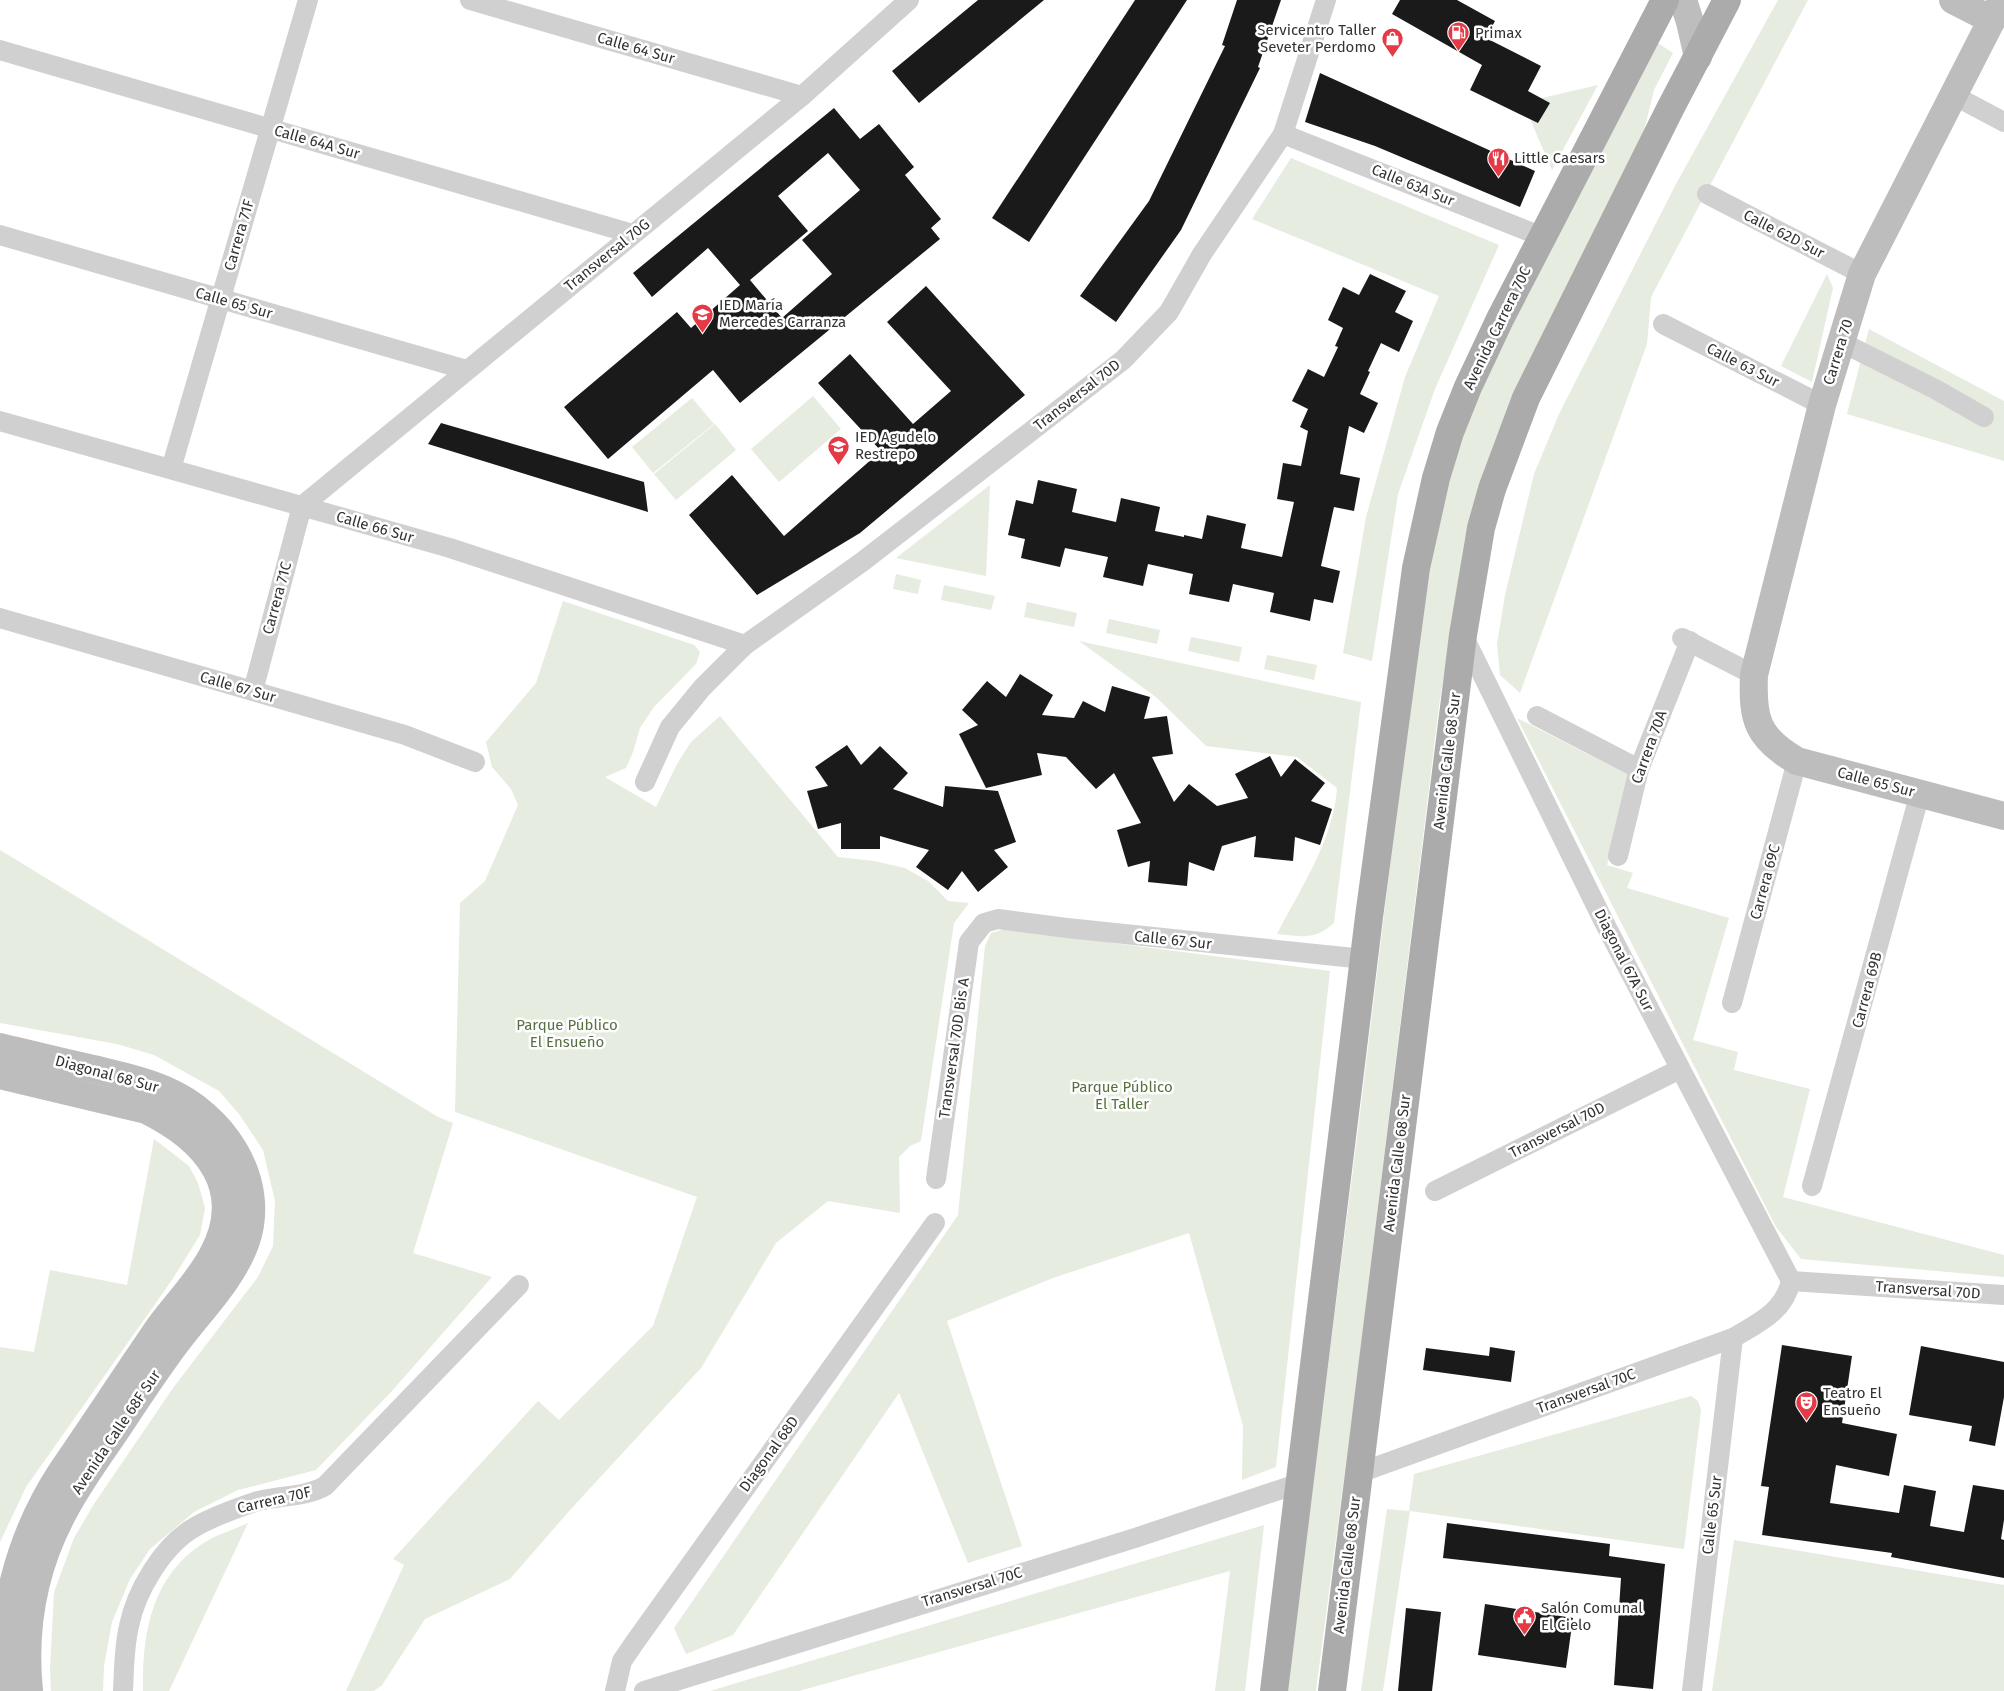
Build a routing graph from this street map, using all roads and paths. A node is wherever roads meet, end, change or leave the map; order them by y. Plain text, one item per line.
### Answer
1 (308, 0) edge
2 (470, 0) edge
3 (909, 0) edge
4 (1326, 0) edge
5 (1665, 0) edge
6 (1683, 0) edge
7 (1727, 0) edge
8 (1953, 0) edge
9 (1997, 10) edge
10 (0, 50) edge
11 (1698, 57) junction
12 (1953, 95) junction
13 (802, 96) junction
14 (2004, 122) edge
15 (270, 129) junction
16 (1282, 134) junction
17 (1707, 194) dead end
18 (633, 234) junction
19 (0, 235) edge
20 (1543, 237) junction
21 (1862, 274) junction
22 (221, 299) junction
23 (1663, 324) dead end
24 (1841, 342) junction
25 (467, 370) junction
26 (1822, 405) junction
27 (1984, 416) dead end
28 (0, 421) edge
29 (171, 469) junction
30 (302, 506) junction
31 (0, 618) edge
32 (1463, 635) junction
33 (745, 645) junction
34 (1754, 675) junction
35 (253, 691) junction
36 (1537, 716) dead end
37 (1759, 729) joint
38 (1797, 761) junction
39 (475, 762) dead end
40 (1638, 769) junction
41 (645, 782) dead end
42 (1920, 793) junction
43 (2004, 816) edge
44 (1618, 856) dead end
45 (984, 923) joint
46 (1364, 959) junction
47 (1732, 1003) dead end
48 (0, 1047) edge
49 (1680, 1069) junction
50 (0, 1074) edge
51 (936, 1178) dead end
52 (1812, 1186) dead end
53 (1435, 1191) dead end
54 (239, 1196) junction
55 (935, 1223) dead end
56 (1791, 1281) junction
57 (519, 1285) dead end
58 (2004, 1294) edge
59 (1733, 1338) junction
60 (1359, 1473) junction
61 (1300, 1483) junction
62 (4, 1691) edge
63 (29, 1691) edge
64 (123, 1691) edge
65 (614, 1691) edge
66 (644, 1691) edge
67 (1274, 1691) edge
68 (1332, 1691) edge
69 (1692, 1691) edge

1 - 15 street, Carrera 71F
2 - 13 street, Calle 64 Sur
3 - 13 street, Transversal 70G
4 - 16 street, Transversal 70D
5 - 20 main road, Avenida Carrera 70C
6 - 11 street
7 - 11 main road
8 - 9 street
9 - 12 street, Carrera 70
10 - 15 street, Calle 64A Sur
11 - 32 main road
12 - 14 street
12 - 21 street, Carrera 70
13 - 18 street, Transversal 70G
15 - 18 street, Calle 64A Sur
15 - 22 street, Carrera 71F
16 - 20 street, Calle 63A Sur
16 - 33 street, Transversal 70D
17 - 21 street, Calle 62D Sur
18 - 25 street, Transversal 70G
19 - 22 street, Calle 65 Sur
20 - 46 main road, Avenida Carrera 70C
21 - 24 street, Carrera 70
22 - 25 street, Calle 65 Sur
22 - 29 street, Carrera 71F
23 - 26 street, Calle 63 Sur
24 - 26 street, Carrera 70
24 - 27 street
25 - 30 street, Transversal 70G
26 - 34 street, Carrera 70
28 - 29 street, Calle 66 Sur
29 - 30 street, Calle 66 Sur
30 - 33 street, Calle 66 Sur
30 - 35 street, Carrera 71C
31 - 35 street, Calle 67 Sur
32 - 49 street, Diagonal 67A Sur
32 - 60 main road, Avenida Calle 68 Sur
33 - 41 street, Transversal 70D
34 - 37 street, Carrera 70
34 - 40 street, Carrera 70A
35 - 39 street, Calle 67 Sur
36 - 40 street
37 - 38 street, Calle 65 Sur
38 - 42 street, Calle 65 Sur
38 - 47 street, Carrera 69C
40 - 44 street, Carrera 70A
42 - 43 street, Calle 65 Sur
42 - 52 street, Carrera 69B
45 - 46 street, Calle 67 Sur
45 - 51 street, Transversal 70D Bis A
46 - 61 main road
48 - 54 street, Diagonal 68 Sur
49 - 53 street, Transversal 70D
49 - 56 street, Diagonal 67A Sur
50 - 54 street, Diagonal 68 Sur
54 - 62 street, Avenida Calle 68F Sur
54 - 63 street, Avenida Calle 68F Sur
55 - 65 street, Diagonal 68D
56 - 58 street, Transversal 70D
56 - 59 street, Transversal 70C
57 - 64 street, Carrera 70F
59 - 60 street, Transversal 70C
59 - 69 street, Calle 65 Sur
60 - 68 main road, Avenida Calle 68 Sur
61 - 66 street, Transversal 70C
61 - 67 main road

